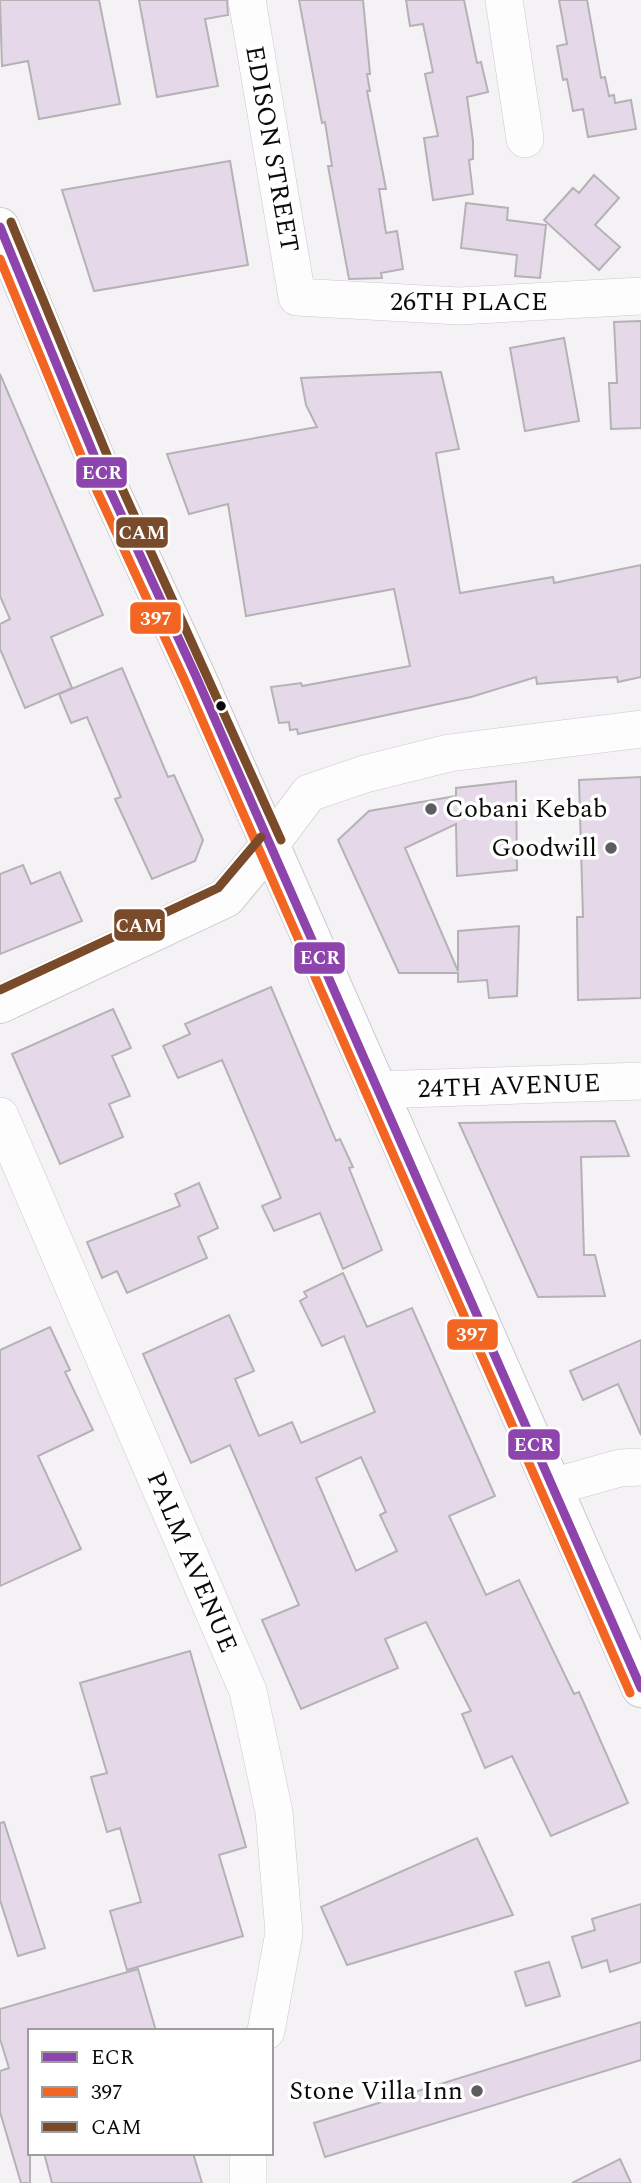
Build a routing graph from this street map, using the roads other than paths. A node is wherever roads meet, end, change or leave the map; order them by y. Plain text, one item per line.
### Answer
1 (247, 0) edge
2 (503, 0) edge
3 (525, 139) dead end
4 (0, 227) edge
5 (641, 296) edge
6 (297, 297) joint
7 (641, 729) edge
8 (270, 845) junction
9 (0, 1004) edge
10 (641, 1081) edge
11 (376, 1090) junction
12 (0, 1116) edge
13 (641, 1466) edge
14 (552, 1487) junction
15 (641, 1688) edge
16 (266, 2029) edge
17 (248, 2155) edge
18 (248, 2183) edge

1 - 6 street, EDISON STREET
2 - 3 street
4 - 8 main road
5 - 6 street, 26TH PLACE
7 - 8 street
8 - 9 main road
8 - 11 main road
10 - 11 street, 24TH AVENUE
11 - 14 main road
12 - 16 street, PALM AVENUE
13 - 14 street
14 - 15 main road
17 - 18 street

